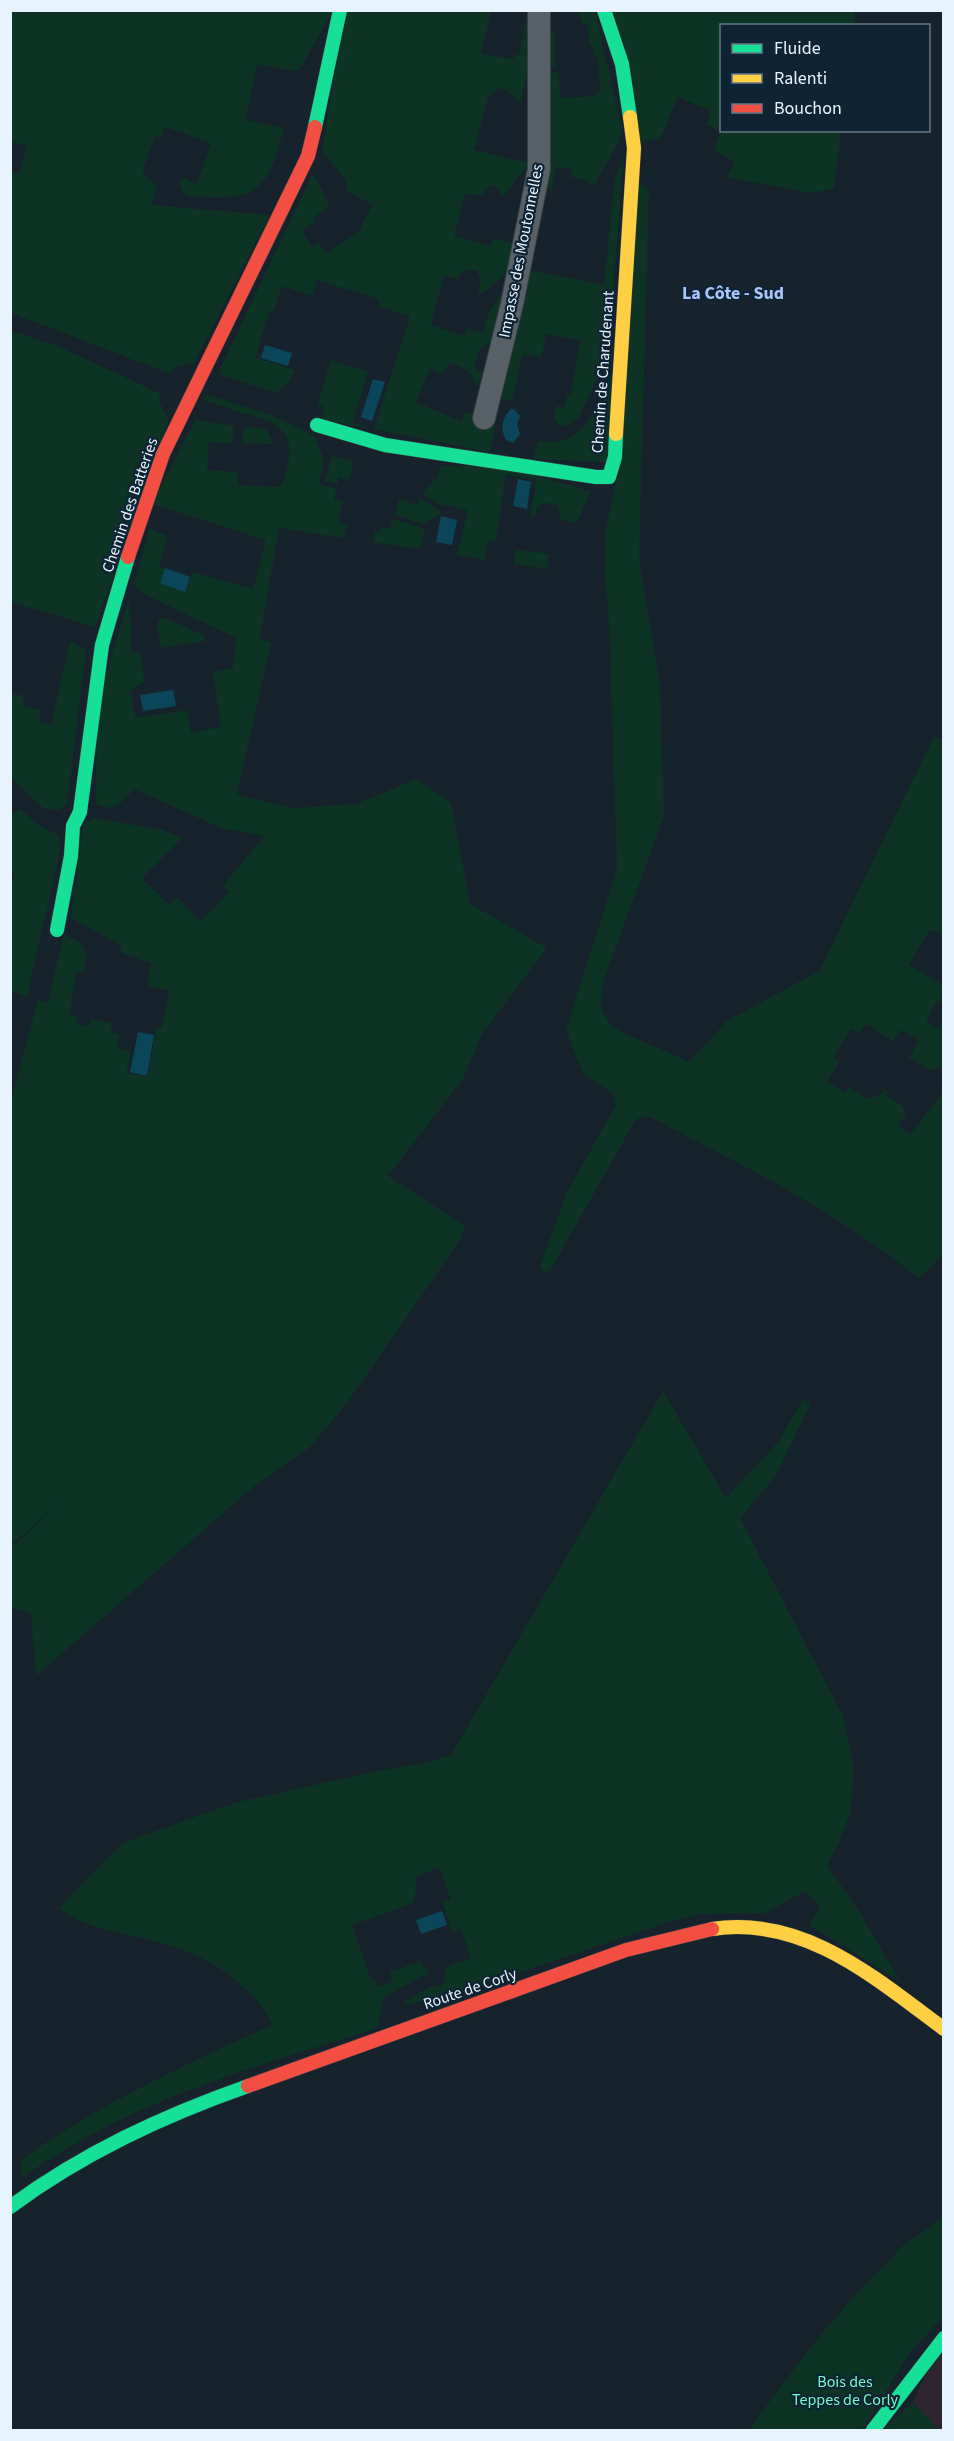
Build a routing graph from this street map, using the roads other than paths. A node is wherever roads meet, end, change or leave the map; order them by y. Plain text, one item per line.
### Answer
1 (340, 10) edge
2 (539, 10) edge
3 (604, 10) edge
4 (484, 418) dead end
5 (317, 425) dead end
6 (57, 930) dead end
7 (944, 2029) edge
8 (10, 2207) edge
9 (944, 2338) edge
10 (873, 2430) edge

1 - 6 street, Chemin des Batteries
2 - 4 street, Impasse des Moutonnelles
3 - 5 street, Chemin de Charudenant
7 - 8 street, Route de Corly
9 - 10 street

